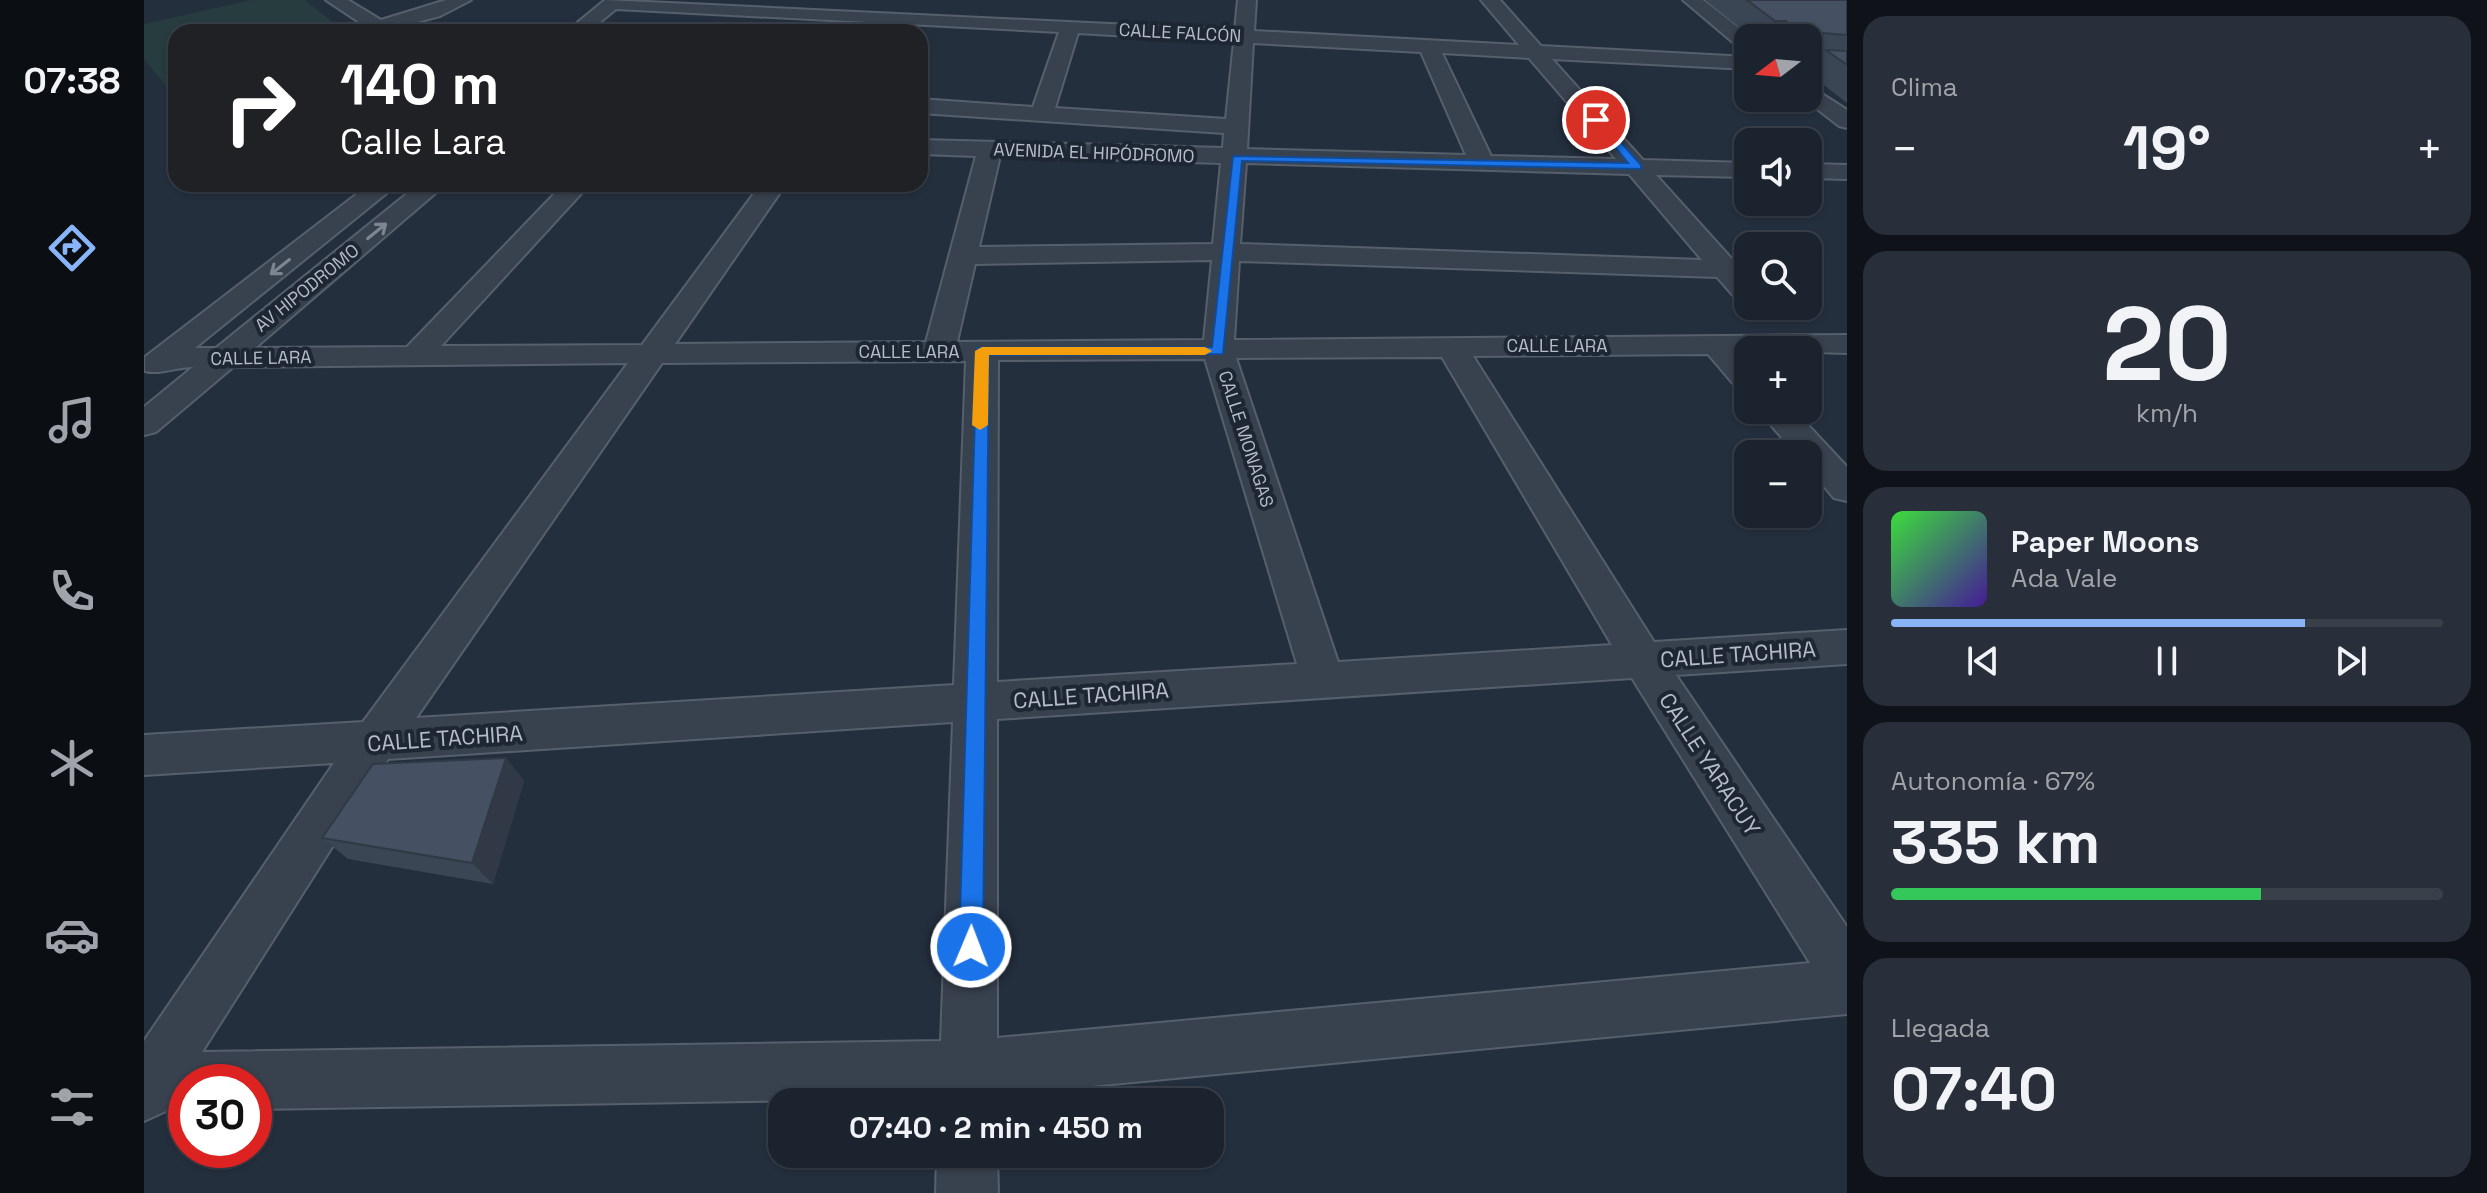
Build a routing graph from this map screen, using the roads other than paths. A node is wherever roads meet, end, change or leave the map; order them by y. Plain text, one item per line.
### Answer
1 (335, 0) edge
2 (462, 0) edge
3 (998, 0) edge
4 (1247, 0) edge
5 (1490, 0) edge
6 (1692, 0) edge
7 (614, 1) edge
8 (654, 2) edge
9 (384, 3) dead end
10 (754, 5) edge
11 (897, 16) edge
12 (412, 18) junction
13 (987, 22) junction
14 (629, 23) dead end
15 (376, 24) edge
16 (397, 24) edge
17 (420, 24) edge
18 (586, 24) edge
19 (735, 24) edge
20 (1070, 27) junction
21 (1734, 34) edge
22 (1244, 37) junction
23 (1428, 45) junction
24 (1534, 50) junction
25 (1734, 62) edge
26 (1822, 102) edge
27 (928, 107) edge
28 (1042, 114) junction
29 (1847, 121) edge
30 (1239, 127) junction
31 (928, 147) edge
32 (990, 149) junction
33 (1237, 158) junction
34 (1482, 163) junction
35 (1637, 167) junction
36 (1734, 170) edge
37 (1822, 171) edge
38 (1847, 172) edge
39 (376, 192) edge
40 (424, 192) edge
41 (570, 192) edge
42 (768, 192) edge
43 (1227, 252) junction
44 (963, 256) junction
45 (1724, 269) junction
46 (1734, 280) edge
47 (1770, 320) edge
48 (1785, 336) edge
49 (1822, 344) edge
50 (1847, 344) edge
51 (1716, 345) junction
52 (1734, 345) edge
53 (1452, 347) junction
54 (960, 351) junction
55 (1218, 351) junction
56 (654, 354) junction
57 (415, 356) junction
58 (222, 358) junction
59 (1734, 365) edge
60 (154, 366) edge
61 (144, 424) edge
62 (1788, 424) edge
63 (1847, 489) edge
64 (1847, 647) edge
65 (1643, 660) junction
66 (1323, 680) junction
67 (974, 703) junction
68 (373, 743) junction
69 (144, 755) edge
70 (1847, 974) edge
71 (1847, 987) edge
72 (969, 1085) edge
73 (147, 1087) edge
74 (967, 1168) edge
75 (967, 1193) edge

1 - 15 street
2 - 12 street
3 - 13 street
4 - 22 street, CALLE MONAGAS
5 - 24 street
6 - 21 street
7 - 8 street, CALLE FALCÓN
7 - 18 street
8 - 10 street, CALLE FALCÓN
8 - 14 street
9 - 12 street
10 - 11 street, CALLE FALCÓN
10 - 19 street
11 - 13 street, CALLE FALCÓN
12 - 16 street
12 - 17 street
13 - 20 street, CALLE FALCÓN
20 - 22 street, CALLE FALCÓN
20 - 28 street
22 - 23 street, CALLE FALCÓN
22 - 30 street, CALLE MONAGAS
23 - 24 street, CALLE FALCÓN
23 - 34 street
24 - 25 street, CALLE FALCÓN
24 - 35 street
26 - 29 street
27 - 28 street
28 - 30 street
30 - 33 street, CALLE MONAGAS
31 - 32 street, AVENIDA EL HIPÓDROMO
32 - 33 street, AVENIDA EL HIPÓDROMO
32 - 44 street
33 - 34 street, AVENIDA EL HIPÓDROMO
33 - 43 street, CALLE MONAGAS
34 - 35 street, AVENIDA EL HIPÓDROMO
35 - 36 street, AVENIDA EL HIPÓDROMO
35 - 45 street
37 - 38 street
39 -> 60 street, AV HIPODROMO
58 -> 40 street, AV HIPODROMO
41 - 57 street
42 - 56 street
43 - 44 street
43 - 45 street
43 - 55 street, CALLE MONAGAS
44 - 54 street
45 - 46 street
47 - 48 street
49 - 50 street, CALLE LARA
51 - 52 street, CALLE LARA
51 - 53 street, CALLE LARA
51 - 59 street
53 - 55 street, CALLE LARA
53 - 65 street, CALLE YARACUY
54 - 55 street, CALLE LARA
54 - 56 street, CALLE LARA
54 - 67 street
55 - 66 street, CALLE MONAGAS
56 - 57 street, CALLE LARA
56 - 68 street
57 - 58 street, CALLE LARA
58 - 60 street, CALLE LARA
58 - 61 street, AV HIPODROMO
62 - 63 street
64 - 65 street, CALLE TACHIRA
65 - 66 street, CALLE TACHIRA
65 - 70 street, CALLE YARACUY
66 - 67 street, CALLE TACHIRA
67 - 68 street, CALLE TACHIRA
67 - 72 street
68 - 69 street, CALLE TACHIRA
68 - 73 street
71 - 72 street
72 - 73 street
74 - 75 street

